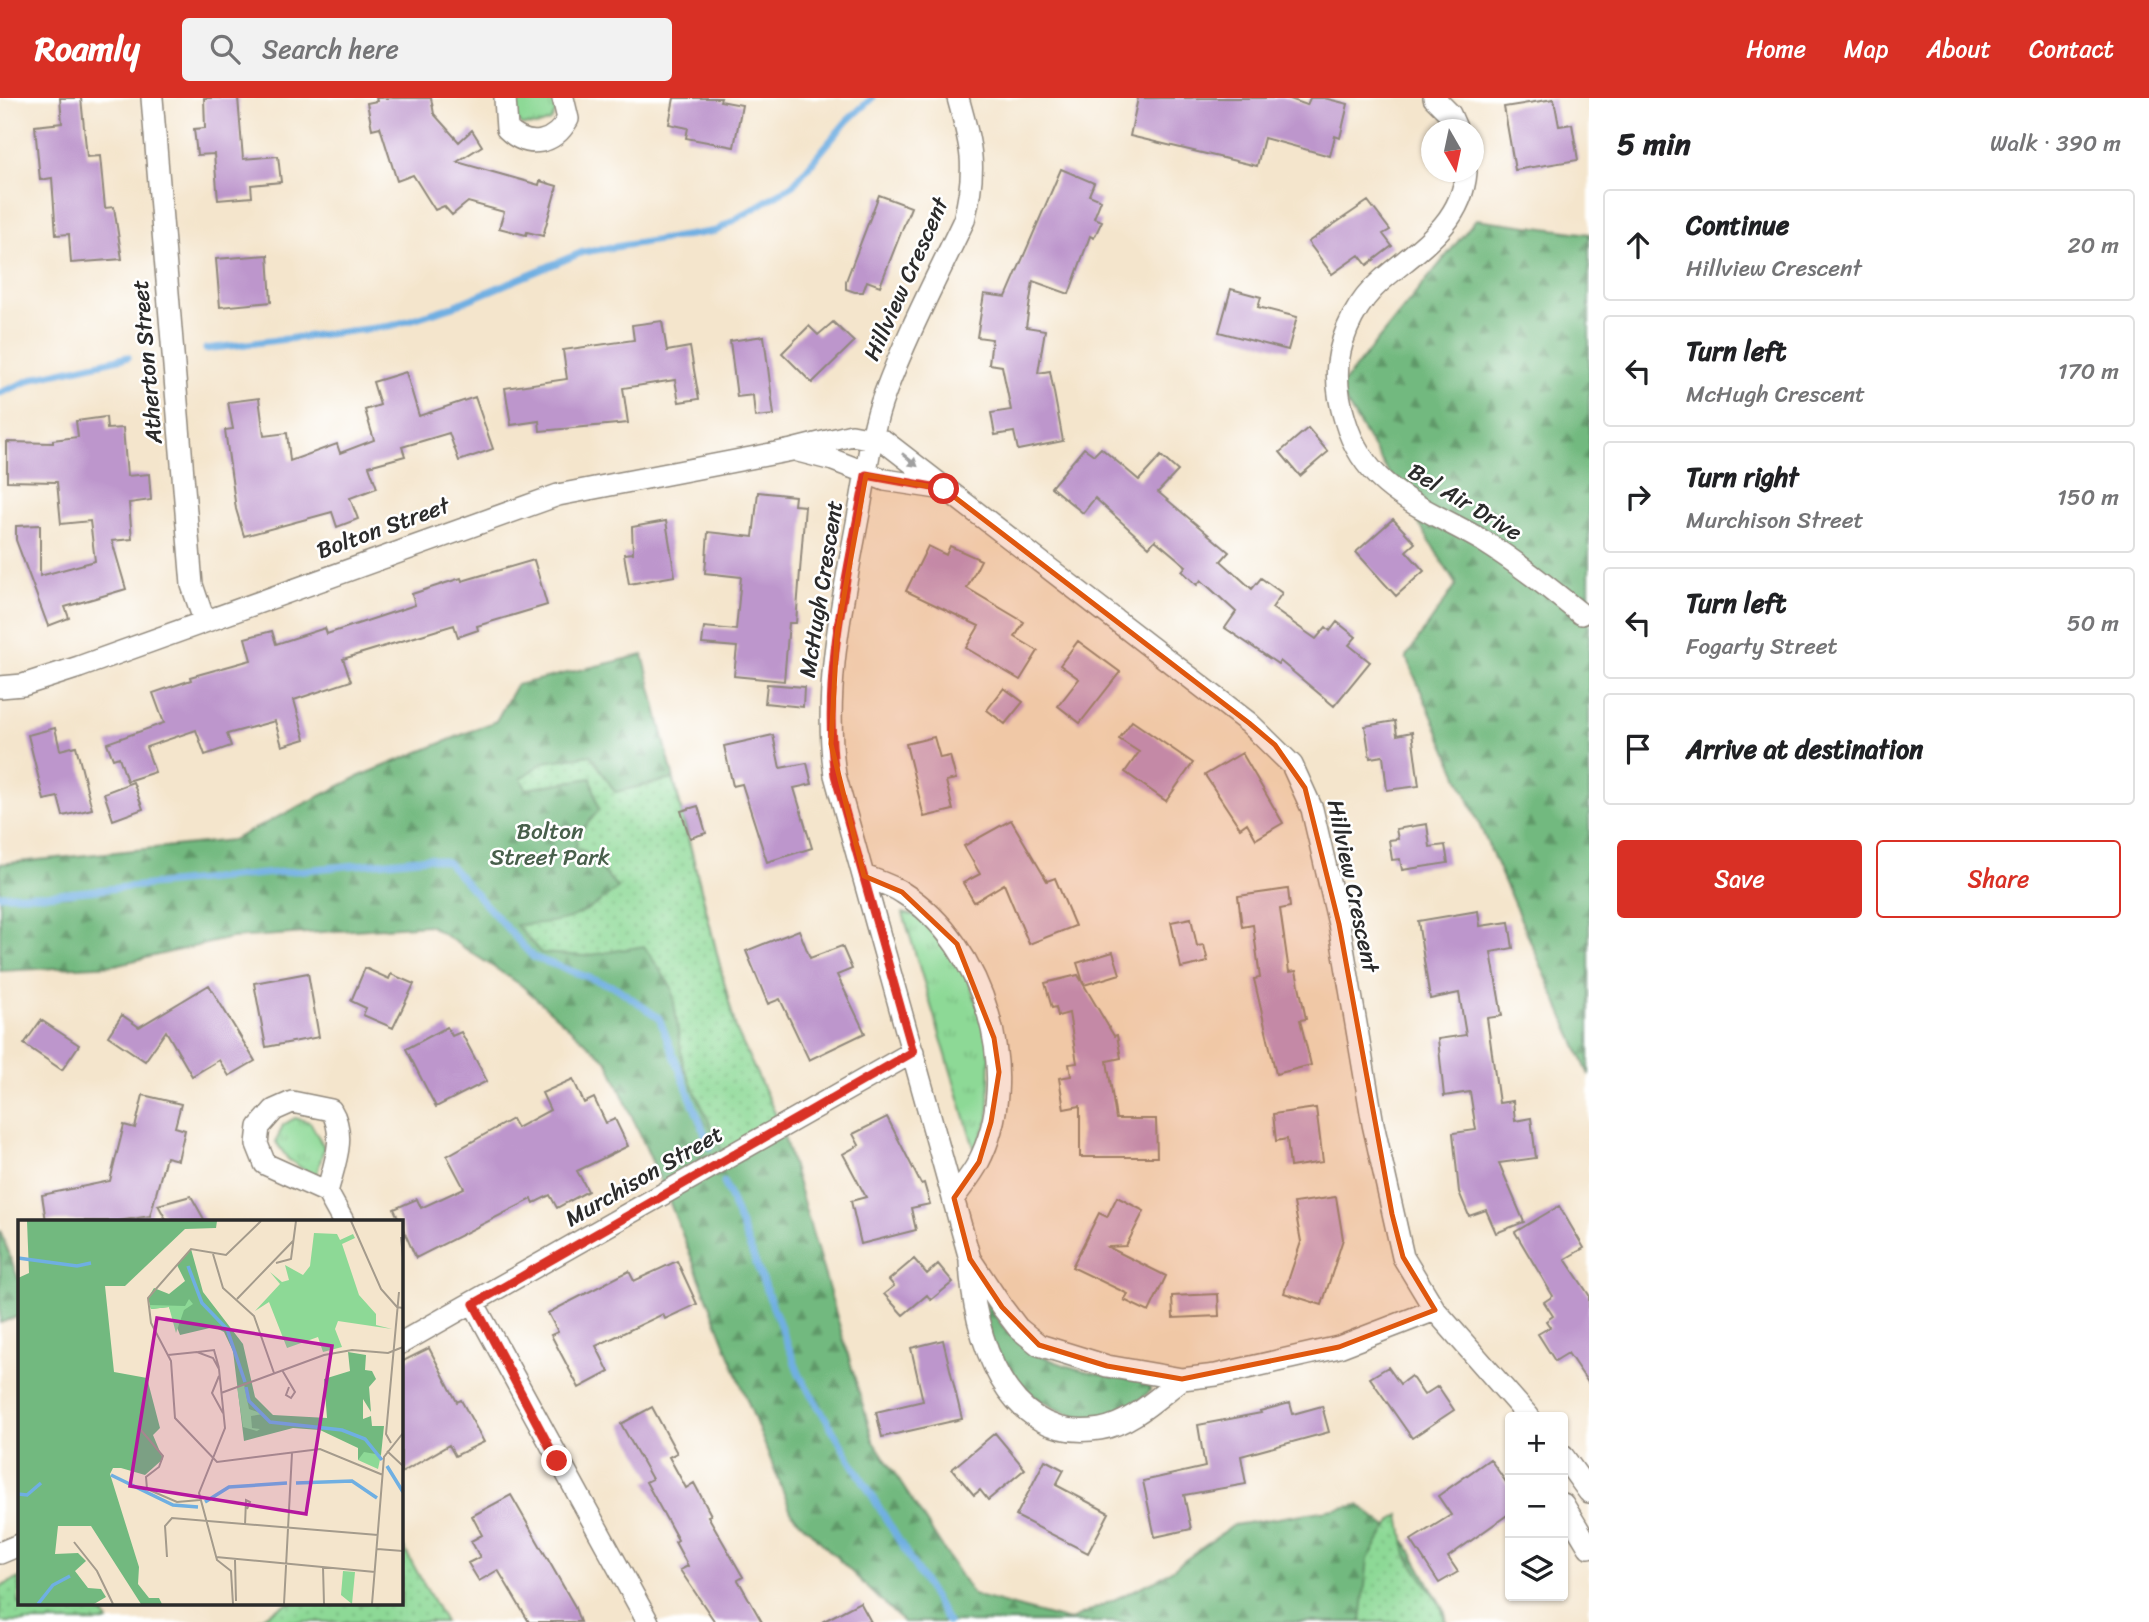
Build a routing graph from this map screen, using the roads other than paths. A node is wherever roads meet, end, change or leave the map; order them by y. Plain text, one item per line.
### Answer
1 (152, 98) edge
2 (505, 98) edge
3 (563, 98) edge
4 (958, 98) edge
5 (1434, 98) edge
6 (1452, 119) edge
7 (1464, 182) edge
8 (872, 438) junction
9 (792, 450) junction
10 (866, 475) junction
11 (944, 489) junction
12 (1581, 614) dead end
13 (204, 620) junction
14 (0, 687) edge
15 (864, 876) junction
16 (913, 1052) junction
17 (327, 1192) junction
18 (954, 1198) junction
19 (342, 1220) edge
20 (970, 1258) junction
21 (474, 1304) junction
22 (1435, 1310) junction
23 (404, 1334) edge
24 (1182, 1379) junction
25 (1514, 1407) edge
26 (1568, 1463) edge
27 (1589, 1492) edge
28 (1568, 1512) edge
29 (18, 1545) edge
30 (1589, 1547) edge
31 (0, 1553) edge
32 (648, 1622) edge

1 - 13 street, Atherton Street
2 - 3 street
4 - 8 street, Hillview Crescent
5 - 6 street
7 - 12 street, Bel Air Drive
8 - 9 street, Bolton Street
8 - 10 street, Hillview Crescent
8 -> 11 street, Hillview Crescent
9 - 10 street, Bolton Street
9 - 13 street, Bolton Street
10 - 11 street, Hillview Crescent
10 - 15 street, McHugh Crescent
11 - 22 street, Hillview Crescent
13 - 14 street, Bolton Street
15 - 16 street, McHugh Crescent
15 - 18 street
16 - 18 street, McHugh Crescent
16 - 21 street, Murchison Street
17 - 17 street
17 - 19 street
18 - 20 street, McHugh Crescent
20 - 24 street, McHugh Crescent
20 - 24 street, McHugh Crescent
21 - 23 street, Murchison Street
21 - 32 street
22 - 24 street, McHugh Crescent
22 - 25 street, Hillview Crescent
26 - 27 street
28 - 30 street
29 - 31 street

